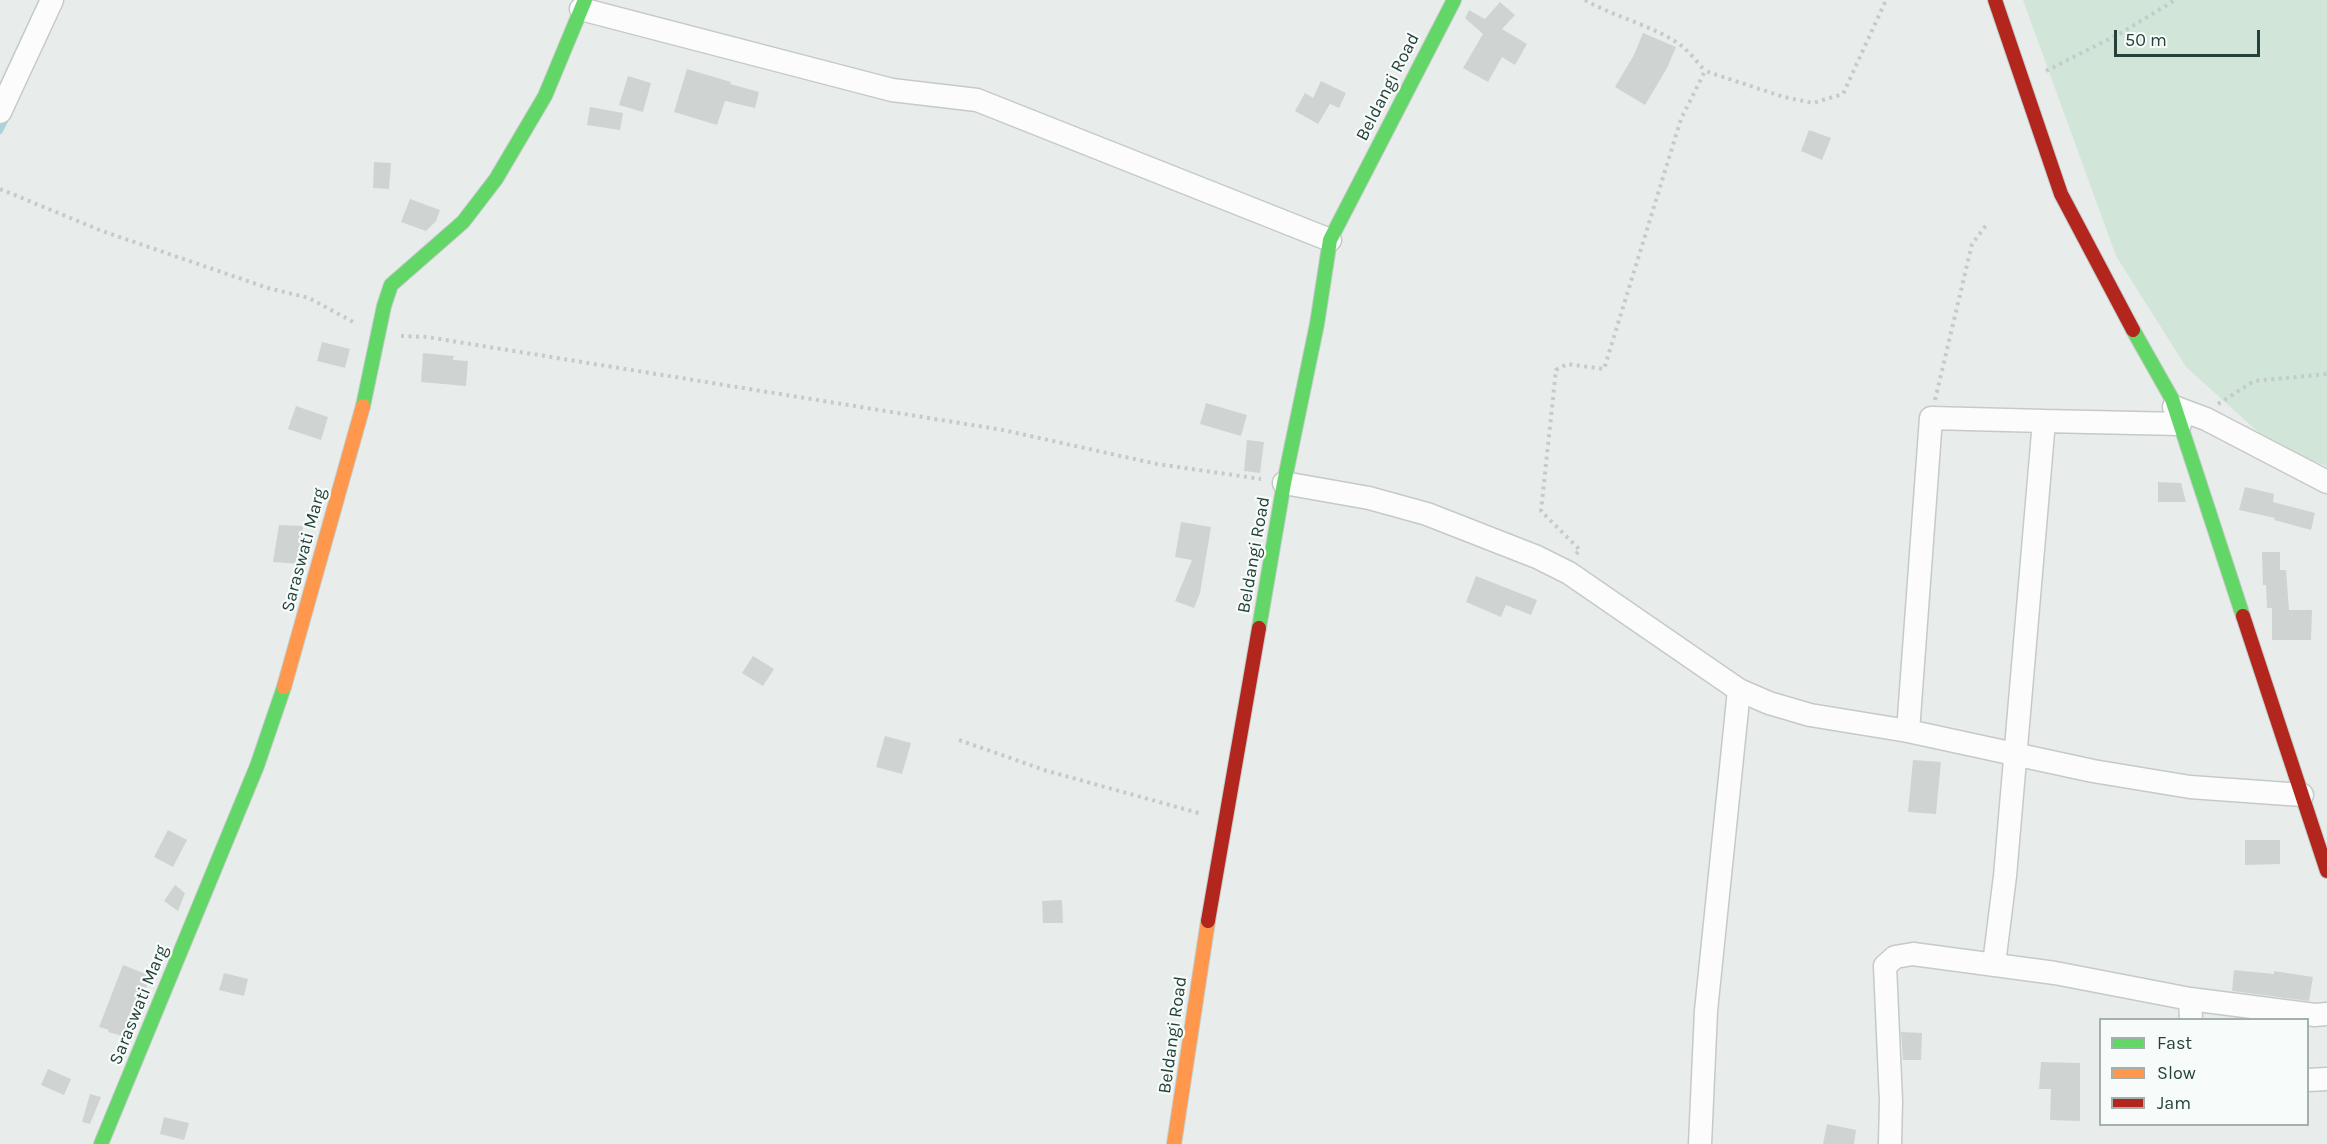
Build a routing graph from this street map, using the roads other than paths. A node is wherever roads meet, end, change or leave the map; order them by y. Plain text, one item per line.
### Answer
1 (52, 0) edge
2 (1454, 0) edge
3 (1995, 0) edge
4 (583, 4) edge
5 (0, 112) edge
6 (1330, 240) junction
7 (2177, 415) junction
8 (2044, 420) junction
9 (2327, 482) edge
10 (1284, 483) junction
11 (1739, 690) junction
12 (1908, 731) junction
13 (2015, 753) junction
14 (2301, 795) junction
15 (2327, 871) edge
16 (1994, 964) junction
17 (2191, 1010) edge
18 (2327, 1014) edge
19 (2327, 1079) edge
20 (2309, 1080) edge
21 (102, 1144) edge
22 (1174, 1144) edge
23 (1700, 1144) edge
24 (1890, 1144) edge

1 - 5 street
2 - 6 street, Beldangi Road
3 - 7 street
4 - 6 street
4 - 21 street, Saraswati Marg
6 - 10 street, Beldangi Road
7 - 8 street
7 - 9 street
7 - 14 street
8 - 12 street
8 - 13 street
10 - 11 street
10 - 22 street, Beldangi Road
11 - 12 street
11 - 23 street
12 - 13 street
13 - 14 street
13 - 16 street
14 - 15 street
16 - 17 street
16 - 24 street
17 - 18 street
19 - 20 street

